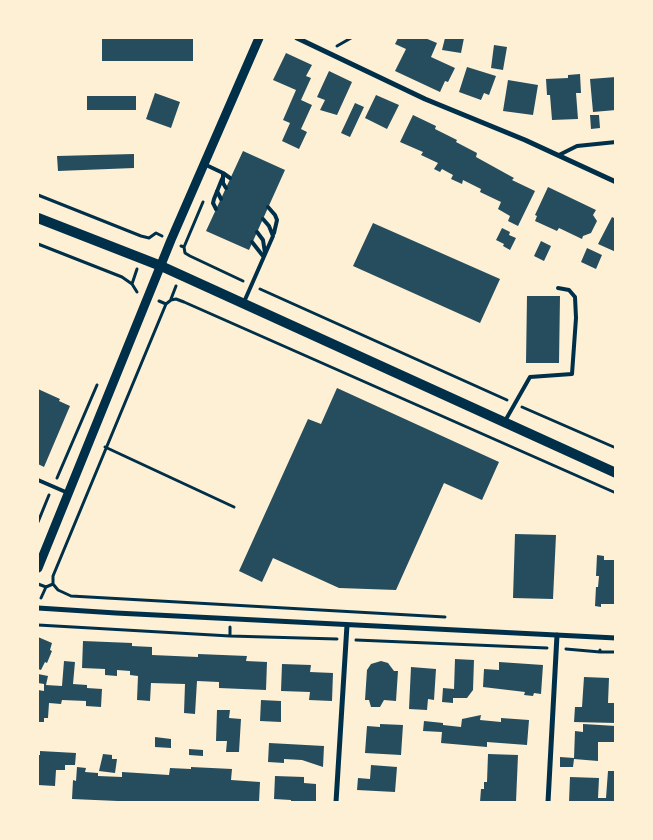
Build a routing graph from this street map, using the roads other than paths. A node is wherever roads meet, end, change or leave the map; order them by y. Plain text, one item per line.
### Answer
1 (259, 38) edge
2 (297, 38) edge
3 (616, 142) edge
4 (559, 156) junction
5 (204, 164) junction
6 (223, 175) junction
7 (230, 178) dead end
8 (616, 182) edge
9 (226, 188) dead end
10 (217, 192) junction
11 (221, 199) dead end
12 (268, 207) dead end
13 (216, 209) dead end
14 (38, 218) edge
15 (263, 219) dead end
16 (257, 232) dead end
17 (273, 236) junction
18 (252, 242) dead end
19 (264, 258) junction
20 (160, 266) junction
21 (558, 288) dead end
22 (243, 304) junction
23 (504, 422) junction
24 (616, 473) edge
25 (38, 480) edge
26 (68, 493) junction
27 (38, 568) edge
28 (38, 606) edge
29 (347, 625) junction
30 (558, 636) junction
31 (616, 638) edge
32 (336, 802) edge
33 (548, 802) edge

1 - 5 street
2 - 4 street
3 - 4 lane
4 - 8 street
5 - 6 lane
5 - 20 street
6 - 7 lane
6 - 9 lane
6 - 10 lane
10 - 11 lane
10 - 13 lane
12 - 17 lane
14 - 20 main road
15 - 17 lane
16 - 19 lane
17 - 19 lane
18 - 19 lane
19 - 22 lane
20 - 22 main road
20 - 26 street
21 - 23 lane
22 - 23 main road
23 - 24 main road
25 - 26 lane
26 - 27 street
28 - 29 street
29 - 30 street
29 - 32 street
30 - 31 street
30 - 33 street

